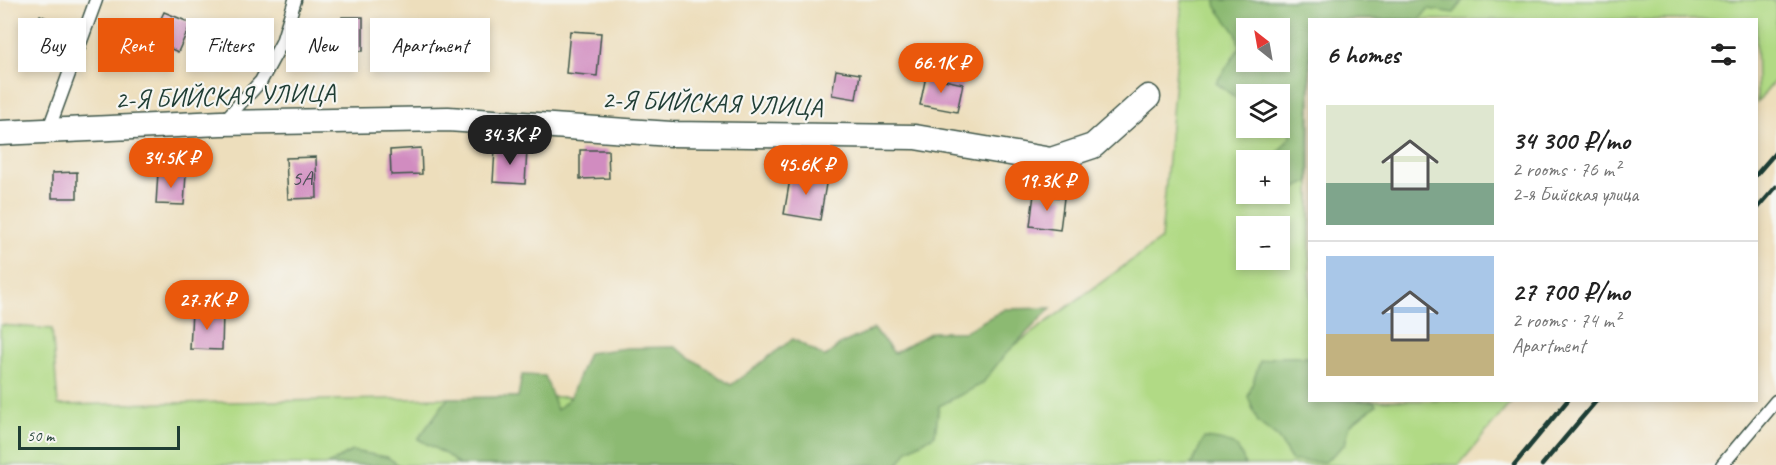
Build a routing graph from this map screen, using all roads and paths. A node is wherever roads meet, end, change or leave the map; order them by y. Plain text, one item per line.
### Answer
1 (96, 0) edge
2 (295, 0) edge
3 (1148, 97) dead end
4 (221, 123) junction
5 (48, 131) junction
6 (0, 134) edge
7 (1776, 401) edge
8 (1722, 465) edge

1 - 5 lane
2 - 4 lane
3 - 4 street, 2-Я БИЙСКАЯ УЛИЦА
4 - 5 street, 2-Я БИЙСКАЯ УЛИЦА
5 - 6 street, 2-Я БИЙСКАЯ УЛИЦА
7 - 8 lane

